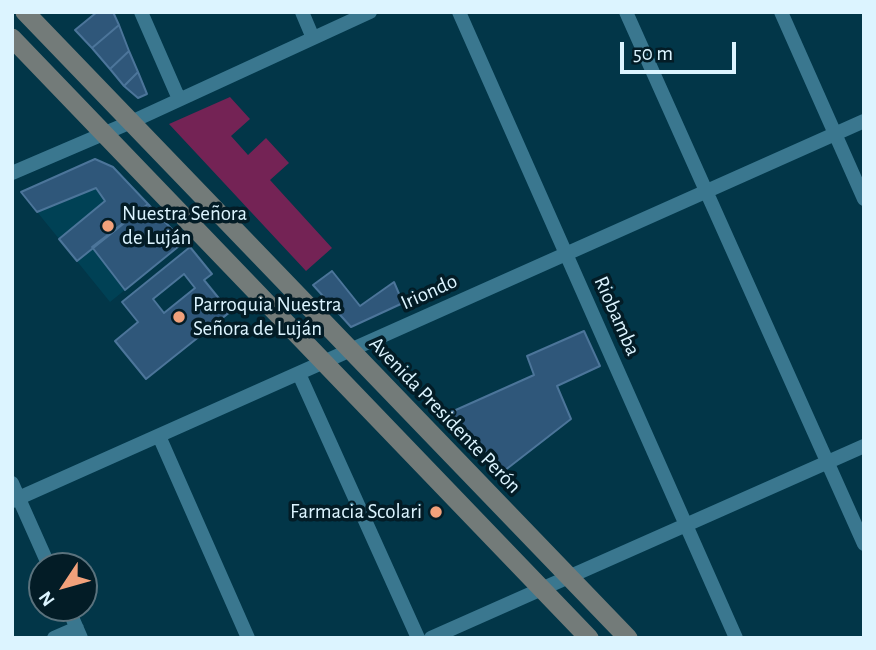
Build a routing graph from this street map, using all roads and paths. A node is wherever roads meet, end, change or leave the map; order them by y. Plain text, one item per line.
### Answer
1 (25, 12) edge
2 (141, 12) edge
3 (302, 12) edge
4 (370, 12) edge
5 (459, 12) edge
6 (626, 12) edge
7 (781, 12) edge
8 (12, 38) edge
9 (313, 38) junction
10 (179, 99) junction
11 (864, 121) edge
12 (131, 122) junction
13 (104, 134) junction
14 (835, 134) junction
15 (12, 173) edge
16 (706, 191) junction
17 (864, 199) edge
18 (566, 253) junction
19 (350, 350) junction
20 (324, 362) junction
21 (299, 373) junction
22 (159, 436) junction
23 (864, 446) edge
24 (827, 462) junction
25 (12, 483) edge
26 (16, 500) edge
27 (686, 525) junction
28 (864, 544) edge
29 (42, 552) edge
30 (569, 577) junction
31 (542, 589) junction
32 (79, 633) edge
33 (54, 638) edge
34 (248, 638) edge
35 (418, 638) edge
36 (431, 638) edge
37 (589, 638) edge
38 (628, 638) edge
39 (737, 638) edge

1 - 12 main road, Avenida Presidente Perón
2 - 10 street
3 - 9 street
4 - 9 street
5 - 18 street, Riobamba
6 - 16 street
7 - 14 street
8 - 13 main road
9 - 10 street
10 - 12 street
11 - 14 street, Iriondo
12 - 13 street
12 - 19 main road, Avenida Presidente Perón
13 - 15 street
13 - 20 main road
14 - 16 street, Iriondo
14 - 17 street
16 - 18 street, Iriondo
16 - 24 street
18 - 19 street, Iriondo
18 - 27 street, Riobamba
19 - 20 street, Iriondo
19 - 30 main road, Avenida Presidente Perón
20 - 21 street, Iriondo
20 - 31 main road
21 - 22 street, Iriondo
21 - 35 street
22 - 26 street, Iriondo
22 - 34 street
23 - 24 street
24 - 27 street
24 - 28 street
25 - 26 street
26 - 29 street
27 - 30 street
27 - 39 street, Riobamba
30 - 31 street
30 - 38 main road, Avenida Presidente Perón
31 - 36 street
31 - 37 main road
32 - 33 street

